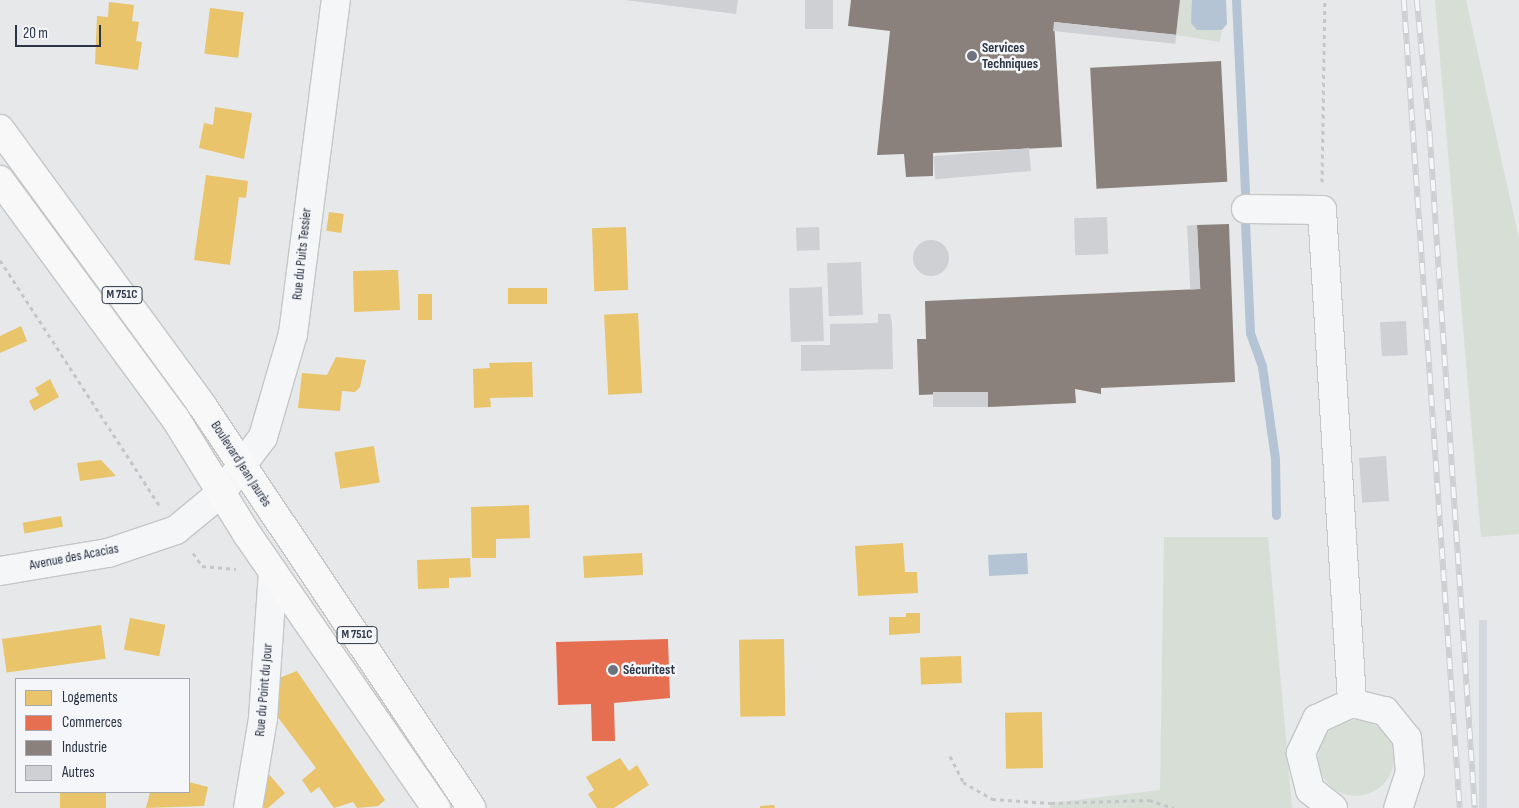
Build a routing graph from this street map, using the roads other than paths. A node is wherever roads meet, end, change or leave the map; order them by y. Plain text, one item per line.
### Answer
1 (336, 0) edge
2 (0, 128) edge
3 (0, 180) edge
4 (1246, 209) dead end
5 (241, 464) junction
6 (222, 493) junction
7 (0, 570) edge
8 (273, 570) junction
9 (1352, 703) junction
10 (1401, 798) edge
11 (1328, 807) edge
12 (248, 808) edge
13 (436, 808) edge
14 (471, 808) edge
15 (1380, 808) edge

1 - 5 street, Rue du Puits Tessier
2 - 5 main road, Boulevard Jean Jaurès / M 751C
3 - 6 main road, M 751C
4 - 9 street
5 - 6 street, Rue du Puits Tessier
5 - 14 main road, Boulevard Jean Jaurès / M 751C
6 - 7 street, Avenue des Acacias
6 - 8 main road, M 751C
8 - 12 street, Rue du Point du Jour
8 - 13 main road, M 751C
9 - 10 street
9 - 11 street
10 - 15 street

